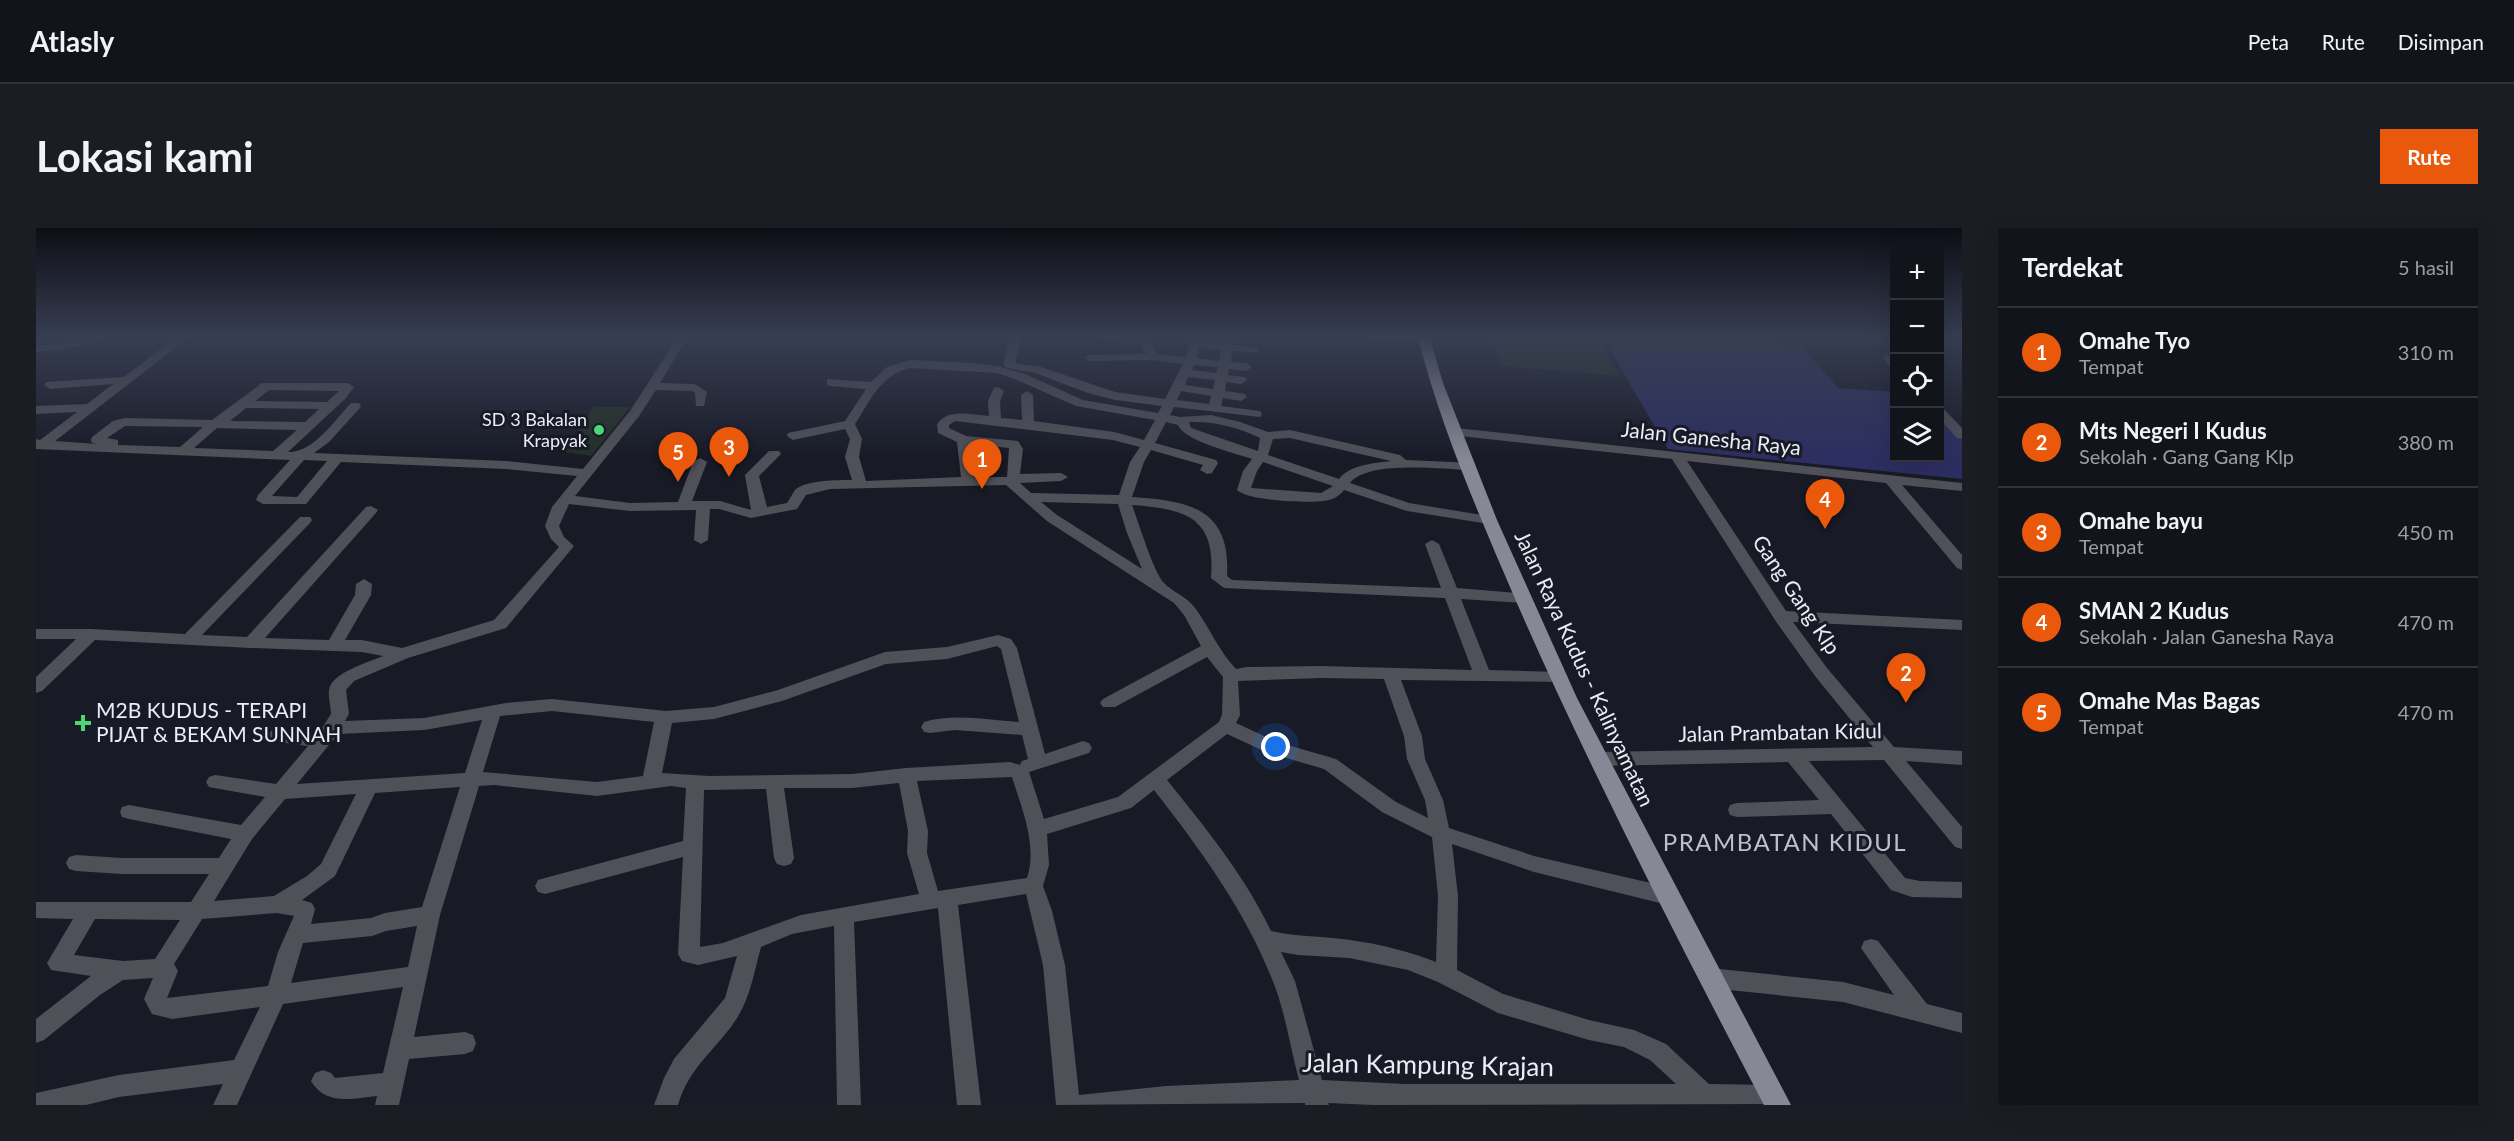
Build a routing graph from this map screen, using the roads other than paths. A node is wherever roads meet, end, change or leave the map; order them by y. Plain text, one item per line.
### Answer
1 (657, 379) edge
2 (880, 379) edge
3 (1025, 379) edge
4 (1062, 379) edge
5 (1182, 379) edge
6 (1221, 379) edge
7 (1435, 379) edge
8 (127, 380) joint
9 (831, 382) dead end
10 (50, 385) dead end
11 (653, 386) junction
12 (873, 386) junction
13 (1177, 387) junction
14 (998, 391) dead end
15 (1219, 393) junction
16 (1027, 395) dead end
17 (1241, 397) dead end
18 (1169, 402) junction
19 (700, 403) dead end
20 (242, 404) junction
21 (330, 406) junction
22 (355, 406) dead end
23 (1215, 407) junction
24 (88, 408) junction
25 (36, 410) edge
26 (1256, 414) dead end
27 (1944, 416) edge
28 (1161, 418) junction
29 (995, 421) junction
30 (1180, 421) junction
31 (849, 424) junction
32 (1028, 424) junction
33 (213, 425) junction
34 (307, 426) junction
35 (1456, 432) junction
36 (1962, 435) edge
37 (793, 436) dead end
38 (1266, 436) junction
39 (963, 440) junction
40 (39, 445) edge
41 (1147, 446) junction
42 (186, 448) junction
43 (277, 454) junction
44 (774, 454) dead end
45 (1676, 455) junction
46 (301, 456) junction
47 (338, 457) junction
48 (1261, 457) junction
49 (700, 462) dead end
50 (1401, 464) junction
51 (1469, 466) junction
52 (1208, 470) dead end
53 (587, 473) junction
54 (1061, 477) dead end
55 (1890, 479) junction
56 (968, 481) junction
57 (1011, 481) junction
58 (860, 484) junction
59 (1342, 484) junction
60 (1962, 487) edge
61 (1027, 497) junction
62 (566, 499) junction
63 (1124, 500) junction
64 (703, 504) junction
65 (684, 505) junction
66 (370, 510) dead end
67 (761, 513) junction
68 (305, 520) dead end
69 (1489, 520) junction
70 (701, 540) dead end
71 (1432, 544) dead end
72 (1962, 565) edge
73 (364, 584) dead end
74 (1156, 584) junction
75 (1451, 593) junction
76 (1524, 598) junction
77 (1781, 616) junction
78 (1962, 625) edge
79 (36, 634) edge
80 (91, 634) junction
81 (188, 640) junction
82 (251, 643) junction
83 (334, 645) junction
84 (1210, 648) junction
85 (402, 654) junction
86 (1390, 674) junction
87 (1482, 675) junction
88 (1232, 676) junction
89 (1560, 678) junction
90 (36, 687) edge
91 (1109, 703) dead end
92 (492, 711) junction
93 (664, 717) junction
94 (930, 726) dead end
95 (1226, 726) junction
96 (1029, 729) junction
97 (328, 734) junction
98 (277, 736) dead end
99 (1083, 748) dead end
100 (1887, 753) junction
101 (1794, 756) junction
102 (1962, 758) edge
103 (1599, 759) junction
104 (1038, 762) junction
105 (1019, 771) junction
106 (906, 775) junction
107 (470, 779) junction
108 (1156, 779) junction
109 (774, 781) junction
110 (215, 782) dead end
111 (651, 782) junction
112 (695, 782) junction
113 (368, 788) junction
114 (279, 792) junction
115 (1833, 807) junction
116 (1737, 810) dead end
117 (129, 812) dead end
118 (1037, 829) junction
119 (1441, 833) junction
120 (246, 834) junction
121 (1962, 841) edge
122 (692, 847) junction
123 (784, 858) dead end
124 (76, 863) dead end
125 (225, 866) junction
126 (1033, 885) junction
127 (545, 886) dead end
128 (1962, 890) edge
129 (1668, 896) junction
130 (939, 899) junction
131 (277, 904) junction
132 (39, 910) dead end
133 (89, 910) junction
134 (197, 910) junction
135 (430, 915) junction
136 (844, 916) junction
137 (296, 935) junction
138 (1264, 939) junction
139 (752, 940) junction
140 (1871, 948) dead end
141 (161, 968) junction
142 (122, 970) junction
143 (1446, 975) junction
144 (415, 976) junction
145 (1710, 978) junction
146 (276, 996) junction
147 (1921, 1013) junction
148 (1962, 1023) edge
149 (36, 1033) edge
150 (465, 1043) dead end
151 (399, 1049) junction
152 (243, 1070) junction
153 (323, 1081) dead end
154 (389, 1094) edge
155 (1704, 1095) junction
156 (1316, 1098) edge
157 (1473, 1099) edge
158 (1605, 1100) edge
159 (1775, 1100) edge
160 (1167, 1101) edge
161 (36, 1105) edge
162 (225, 1105) edge
163 (666, 1105) edge
164 (849, 1105) edge
165 (969, 1105) edge
166 (1068, 1105) edge
167 (1083, 1105) edge

1 - 11 street
2 - 12 street
3 - 28 street
4 - 18 street
5 - 13 street
6 - 15 street
7 - 35 main road, Jalan Raya Kudus - Kalinyamatan
8 - 10 street
8 - 24 street
9 - 12 street
11 - 19 street
11 - 53 street
12 - 31 street
13 - 15 street
13 - 18 street
14 - 29 street
15 - 17 street
15 - 23 street
16 - 32 street
18 - 23 street
18 - 28 street
20 - 21 street
20 - 21 street
20 - 33 street
21 - 34 street
22 - 46 street
23 - 26 street
24 - 25 street
24 - 40 street
27 - 36 street
28 - 30 street
28 - 41 street
29 - 32 street
29 - 39 street
30 - 38 street
30 - 48 street
31 - 37 street
31 - 58 street
32 - 41 street
33 - 34 street
33 - 42 street
33 - 42 street
34 - 43 street
35 - 45 street, Jalan Ganesha Raya
35 - 51 main road, Jalan Raya Kudus - Kalinyamatan
38 - 48 street
38 - 50 street
39 - 56 street
39 - 57 street
40 - 42 street
41 - 52 street
41 - 63 street
42 - 43 street
43 - 46 street
44 - 67 street
45 - 55 street, Jalan Ganesha Raya
45 - 77 street, Gang Gang Klp
46 - 47 street
46 - 47 street
47 - 53 street
48 - 59 street
48 - 59 street
49 - 65 street
50 - 51 street
50 - 59 street
51 - 69 main road, Jalan Raya Kudus - Kalinyamatan
53 - 62 street
54 - 57 street
55 - 60 street, Jalan Ganesha Raya
55 - 72 street
56 - 57 street
56 - 58 street
57 - 61 street
58 - 67 street
59 - 69 street
61 - 63 street
61 - 74 street
62 - 65 street
62 - 85 street
63 - 74 street
63 - 75 street
64 - 65 street
64 - 67 street
64 - 70 street
66 - 82 street
68 - 81 street
69 - 76 main road, Jalan Raya Kudus - Kalinyamatan
71 - 75 street
73 - 83 street
74 - 84 street
75 - 76 street
75 - 87 street
76 - 89 main road, Jalan Raya Kudus - Kalinyamatan
77 - 78 street
77 - 100 street, Gang Gang Klp
79 - 80 street
80 - 81 street
80 - 90 street
81 - 82 street
82 - 83 street
83 - 85 street
84 - 88 street
84 - 91 street
85 - 97 street
86 - 87 street
86 - 88 street
86 - 119 street
87 - 89 street
88 - 95 street
89 - 103 main road, Jalan Raya Kudus - Kalinyamatan
92 - 93 street
92 - 97 street
92 - 107 street
93 - 96 street
93 - 111 street
94 - 96 street
95 - 108 street
95 - 119 street
96 - 104 street
97 - 98 street
97 - 114 street
99 - 104 street
100 - 101 street, Jalan Prambatan Kidul
100 - 102 street, Jalan Prambatan Kidul
100 - 121 street, Gang Gang Klp
101 - 103 street, Jalan Prambatan Kidul
101 - 115 street
103 - 129 main road, Jalan Raya Kudus - Kalinyamatan
104 - 105 street
105 - 106 street
105 - 118 street
106 - 109 street
106 - 130 street
107 - 111 street
107 - 113 street
107 - 135 street
108 - 118 street
108 - 138 street
109 - 112 street
109 - 123 street
110 - 114 street
111 - 112 street
112 - 122 street
113 - 114 street
113 - 131 street
114 - 120 street
115 - 116 street
115 - 128 street
117 - 120 street
118 - 126 street
119 - 129 street
119 - 143 street
120 - 125 street
122 - 127 street
122 - 139 street
124 - 125 street
125 - 134 street
126 - 130 street
126 - 166 street
129 - 145 main road, Jalan Raya Kudus - Kalinyamatan
130 - 136 street
130 - 165 street
131 - 134 street
131 - 137 street
132 - 133 street
133 - 134 street
133 - 142 street
134 - 141 street
135 - 137 street
135 - 144 street
136 - 139 street
136 - 164 street
137 - 146 street
138 - 143 street
138 - 156 street
139 - 163 street
140 - 147 street
141 - 142 street
141 - 146 street
142 - 149 street
143 - 155 street
144 - 146 street
144 - 151 street
145 - 147 street
145 - 159 main road, Jalan Raya Kudus - Kalinyamatan
146 - 152 street
147 - 148 street
150 - 151 street
151 - 154 street
152 - 161 street
152 - 162 street
153 - 154 street
155 - 158 street, Jalan Kampung Krajan
155 - 159 street, Jalan Kampung Krajan
156 - 157 street, Jalan Kampung Krajan
156 - 160 street, Jalan Kampung Krajan
157 - 158 street, Jalan Kampung Krajan
160 - 167 street, Jalan Kampung Krajan

